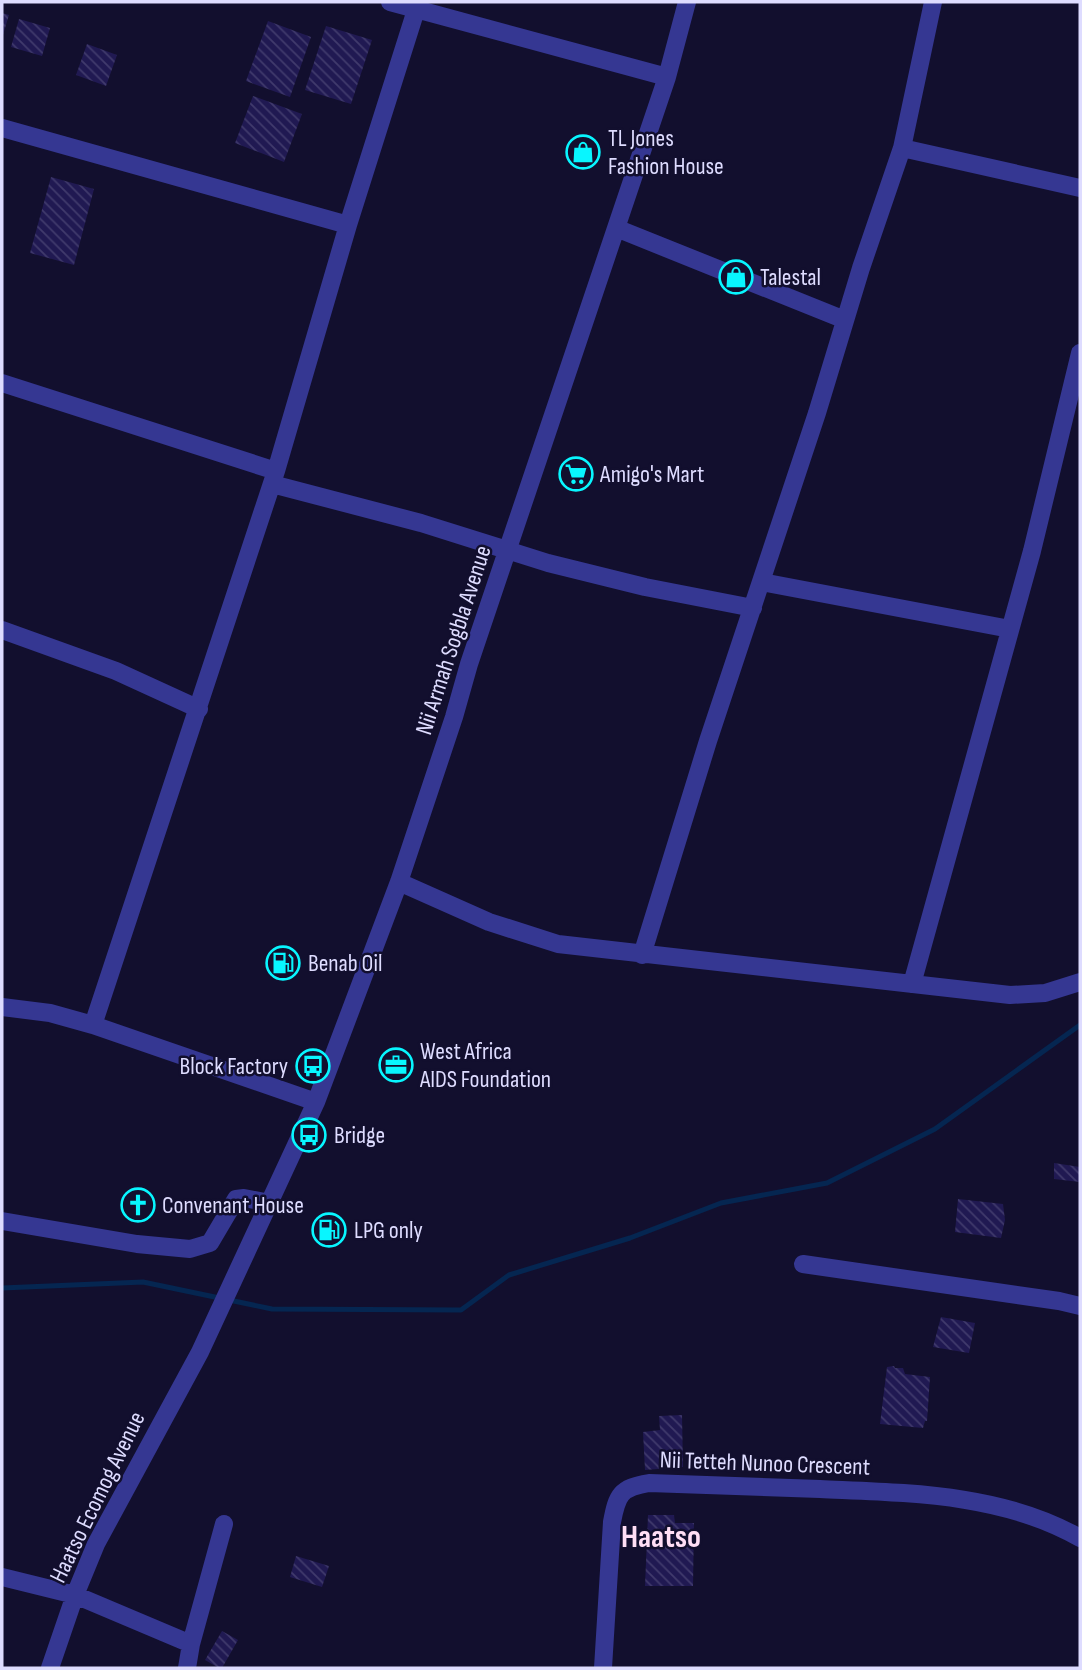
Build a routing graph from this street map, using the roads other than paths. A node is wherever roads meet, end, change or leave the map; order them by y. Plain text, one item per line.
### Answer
1 (390, 2) edge
2 (687, 2) edge
3 (933, 2) edge
4 (416, 10) junction
5 (667, 77) junction
6 (2, 128) edge
7 (902, 148) junction
8 (1080, 188) edge
9 (348, 225) junction
10 (617, 228) junction
11 (845, 320) junction
12 (1080, 353) edge
13 (2, 383) edge
14 (274, 477) junction
15 (509, 550) junction
16 (762, 582) junction
17 (753, 608) junction
18 (1010, 629) junction
19 (2, 630) edge
20 (199, 709) junction
21 (399, 882) junction
22 (642, 955) junction
23 (1080, 982) edge
24 (912, 984) junction
25 (2, 1007) edge
26 (93, 1025) junction
27 (316, 1102) junction
28 (270, 1203) junction
29 (2, 1221) edge
30 (803, 1264) dead end
31 (233, 1280) joint
32 (1080, 1306) edge
33 (224, 1524) dead end
34 (1080, 1538) edge
35 (2, 1577) edge
36 (75, 1595) junction
37 (191, 1644) junction
38 (50, 1668) edge
39 (187, 1668) edge
40 (603, 1668) edge

1 - 4 street
2 - 5 street, Nii Armah Sogbla Avenue
3 - 7 street
4 - 5 street
4 - 9 street
5 - 10 street, Nii Armah Sogbla Avenue
6 - 9 street
7 - 8 street
7 - 11 street
9 - 14 street
10 - 11 street
10 - 15 street, Nii Armah Sogbla Avenue
11 - 16 street
12 - 18 street
13 - 14 street
14 - 15 street
14 - 20 street
15 - 17 street
15 - 21 street, Nii Armah Sogbla Avenue
16 - 17 street
16 - 18 street
17 - 22 street
18 - 24 street
19 - 20 street
20 - 26 street
21 - 22 street
21 - 27 street, Nii Armah Sogbla Avenue
22 - 24 street
23 - 24 street
25 - 26 street
26 - 27 street
27 - 28 street, Nii Armah Sogbla Avenue
28 - 29 street
28 - 31 street, Nii Armah Sogbla Avenue
30 - 32 street
31 - 36 street, Haatso Ecomog Avenue
33 - 37 street
34 - 40 street, Nii Tetteh Nunoo Crescent
35 - 36 street
36 - 37 street
36 - 38 street, Haatso Ecomog Avenue
37 - 39 street

